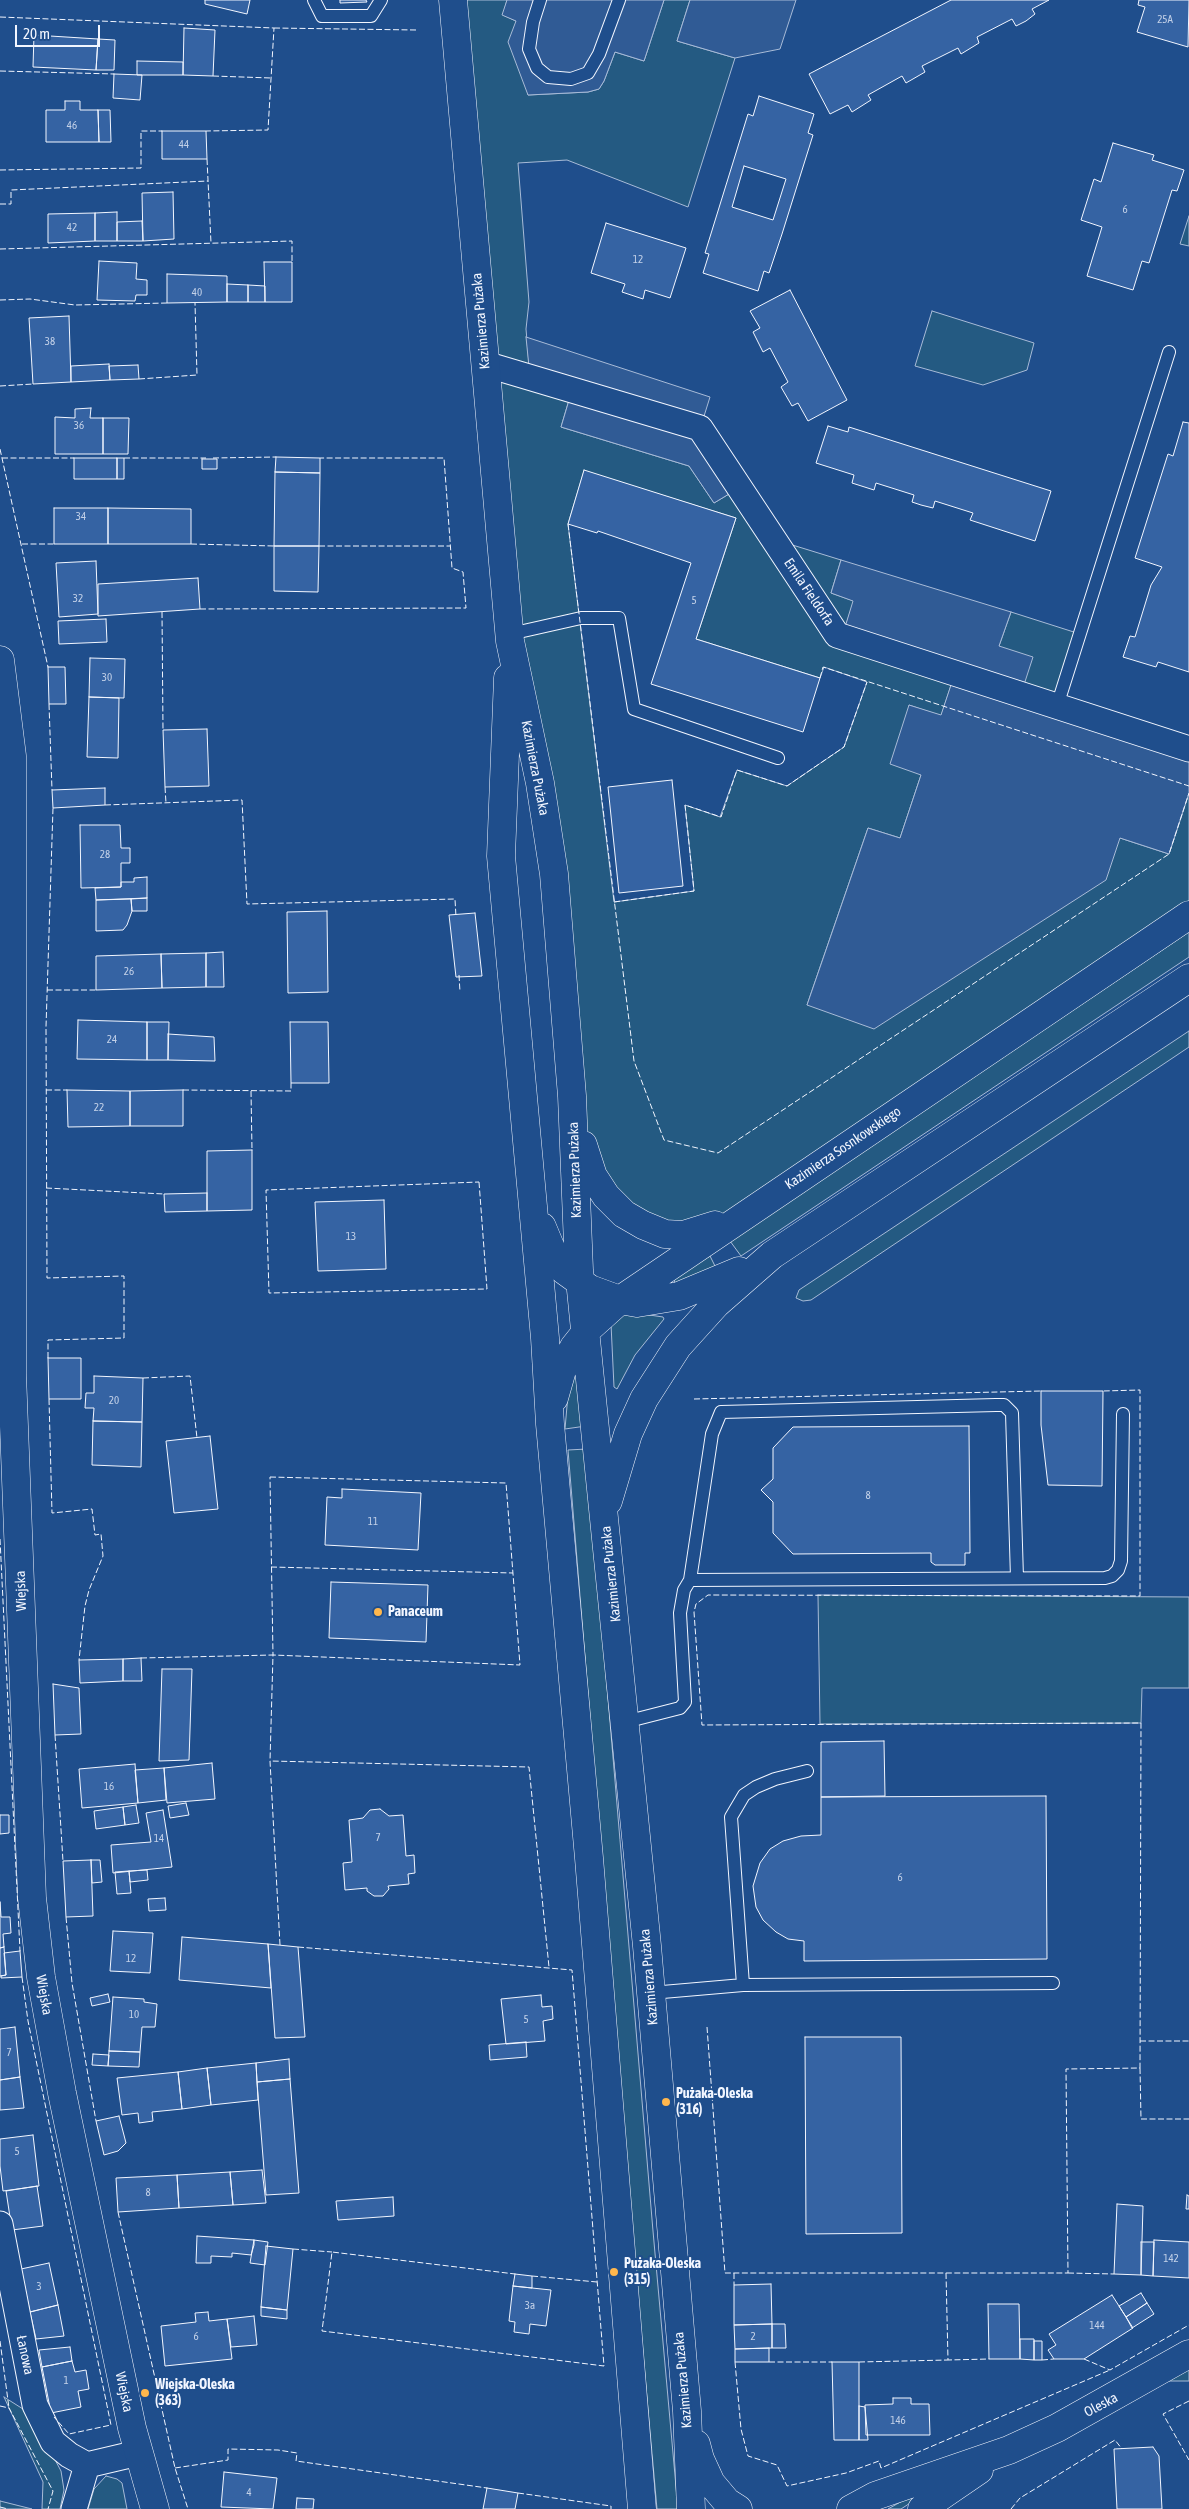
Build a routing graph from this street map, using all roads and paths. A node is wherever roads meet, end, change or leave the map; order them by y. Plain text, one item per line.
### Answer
1 (314, 0) edge
2 (381, 0) edge
3 (453, 0) edge
4 (540, 0) edge
5 (619, 0) edge
6 (1169, 352) dead end
7 (485, 364) junction
8 (510, 637) junction
9 (1, 670) edge
10 (1057, 706) junction
11 (1189, 749) edge
12 (778, 758) dead end
13 (6, 764) edge
14 (6, 835) edge
15 (1189, 915) edge
16 (1189, 978) edge
17 (6, 996) edge
18 (572, 1096) junction
19 (6, 1130) edge
20 (533, 1196) junction
21 (751, 1210) junction
22 (772, 1255) junction
23 (580, 1282) junction
24 (620, 1300) junction
25 (585, 1332) junction
26 (6, 1388) edge
27 (1124, 1414) dead end
28 (550, 1424) junction
29 (605, 1514) junction
30 (1017, 1578) junction
31 (690, 1580) junction
32 (625, 1722) junction
33 (807, 1771) dead end
34 (1053, 1983) dead end
35 (743, 1985) junction
36 (651, 1993) junction
37 (0, 2224) edge
38 (1189, 2354) edge
39 (686, 2411) junction
40 (1010, 2450) junction
41 (138, 2453) junction
42 (87, 2465) junction
43 (875, 2496) junction
44 (74, 2509) edge
45 (155, 2509) edge
46 (642, 2509) edge
47 (691, 2509) edge
48 (738, 2509) edge
49 (837, 2509) edge
50 (851, 2509) edge
51 (922, 2509) edge

1 - 2 lane
3 - 7 street, Kazimierza Pużaka
4 - 5 lane
6 - 10 lane
7 - 8 street, Kazimierza Pużaka
7 - 10 street, Emila Fieldorfa
8 - 12 lane
8 - 18 street, Kazimierza Pużaka
8 - 20 street, Kazimierza Pużaka
9 - 13 street, Wiejska
10 - 11 street, Emila Fieldorfa
13 - 14 street, Wiejska
14 - 17 street, Wiejska
15 - 21 street, Kazimierza Sosnkowskiego
16 - 22 street
17 - 19 street, Wiejska
18 - 21 street
18 - 23 street, Kazimierza Pużaka
19 - 26 street, Wiejska
20 - 23 street
20 - 28 street, Kazimierza Pużaka
21 - 24 street, Kazimierza Sosnkowskiego
22 - 24 street
22 - 29 street
23 - 24 street
23 - 25 street, Kazimierza Pużaka
24 - 25 street, Kazimierza Sosnkowskiego
25 - 28 street, Kazimierza Sosnkowskiego
25 - 29 street, Kazimierza Pużaka
26 - 41 street, Wiejska
27 - 30 lane
28 - 46 street, Kazimierza Pużaka
29 - 32 street, Kazimierza Pużaka
30 - 31 lane
30 - 31 lane
31 - 32 lane
32 - 36 street, Kazimierza Pużaka
33 - 35 lane
34 - 35 lane
35 - 36 lane
36 - 39 street, Kazimierza Pużaka
37 - 42 street, Łanowa
38 - 40 street, Oleska
39 - 47 street, Kazimierza Pużaka
39 - 48 street
40 - 43 street, Oleska
40 - 51 street, Oleska
41 - 42 street
41 - 45 street, Wiejska
42 - 44 street
43 - 49 street
43 - 50 street, Oleska

